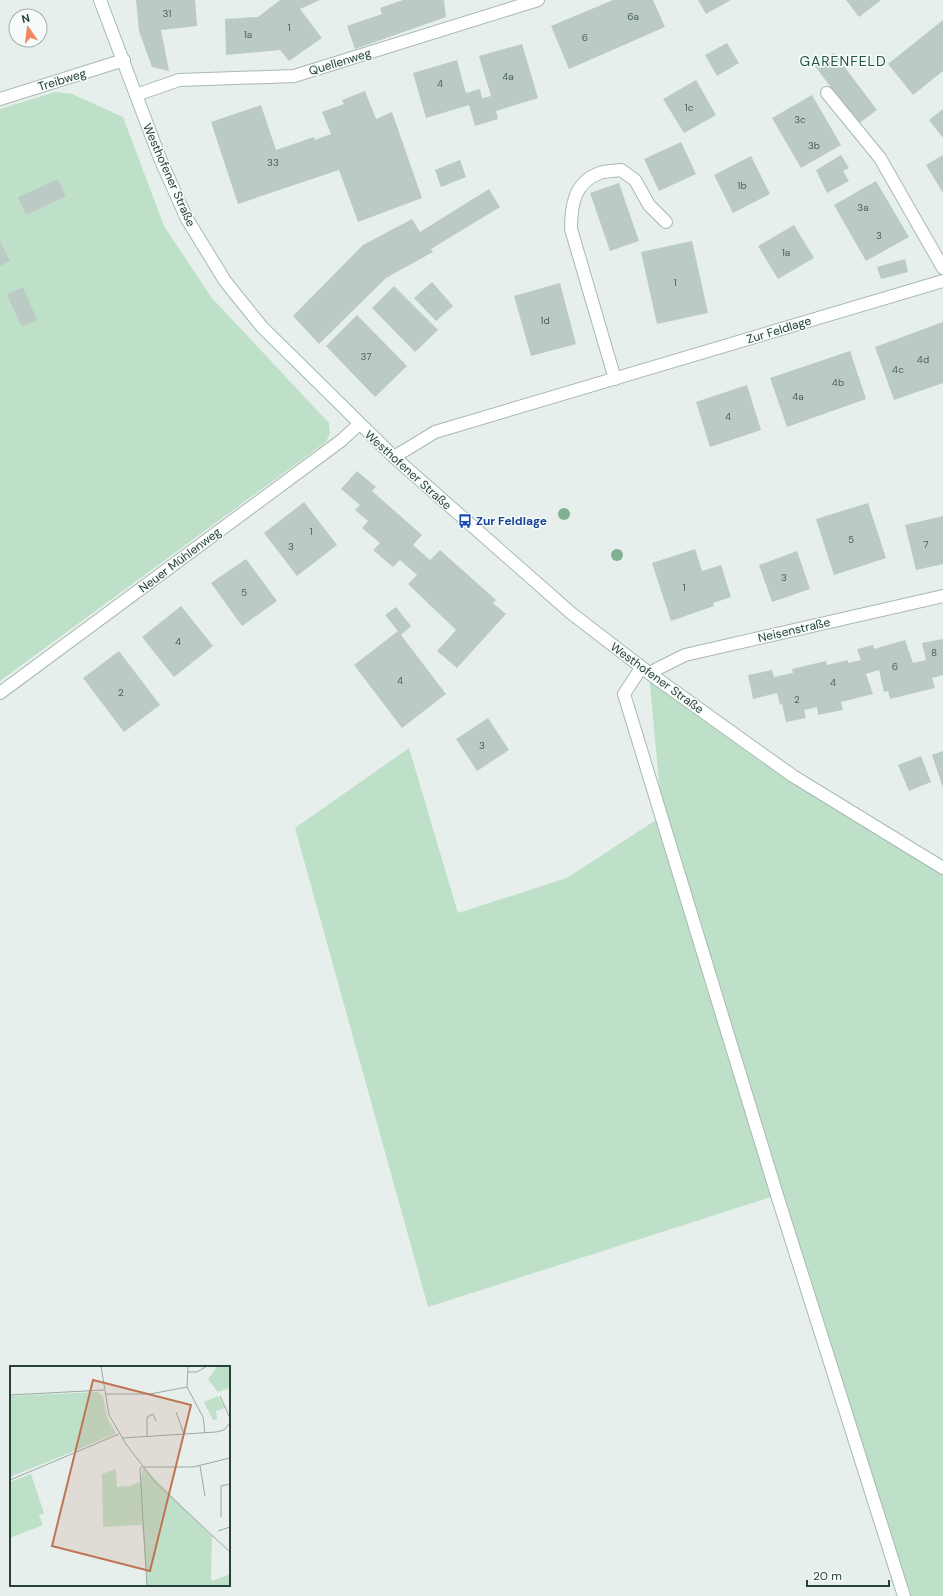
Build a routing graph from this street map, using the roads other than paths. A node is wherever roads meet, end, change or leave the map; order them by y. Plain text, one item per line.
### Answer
1 (100, 0) edge
2 (538, 0) edge
3 (124, 60) junction
4 (827, 93) dead end
5 (136, 95) junction
6 (0, 99) edge
7 (666, 222) dead end
8 (943, 268) edge
9 (943, 281) edge
10 (615, 379) junction
11 (359, 424) junction
12 (394, 457) junction
13 (943, 596) edge
14 (645, 670) junction
15 (0, 694) edge
16 (943, 868) edge
17 (904, 1596) edge

1 - 3 street, Westhofener Straße
2 - 5 street, Quellenweg
3 - 5 street, Westhofener Straße
3 - 6 street, Treibweg
4 - 8 street
5 - 11 street, Westhofener Straße
7 - 10 street
9 - 10 street, Zur Feldlage
10 - 12 street, Zur Feldlage
11 - 12 street, Westhofener Straße
11 - 15 street, Neuer Mühlenweg
12 - 14 street, Westhofener Straße
13 - 14 street, Neisenstraße
14 - 16 street, Westhofener Straße
14 - 17 street

